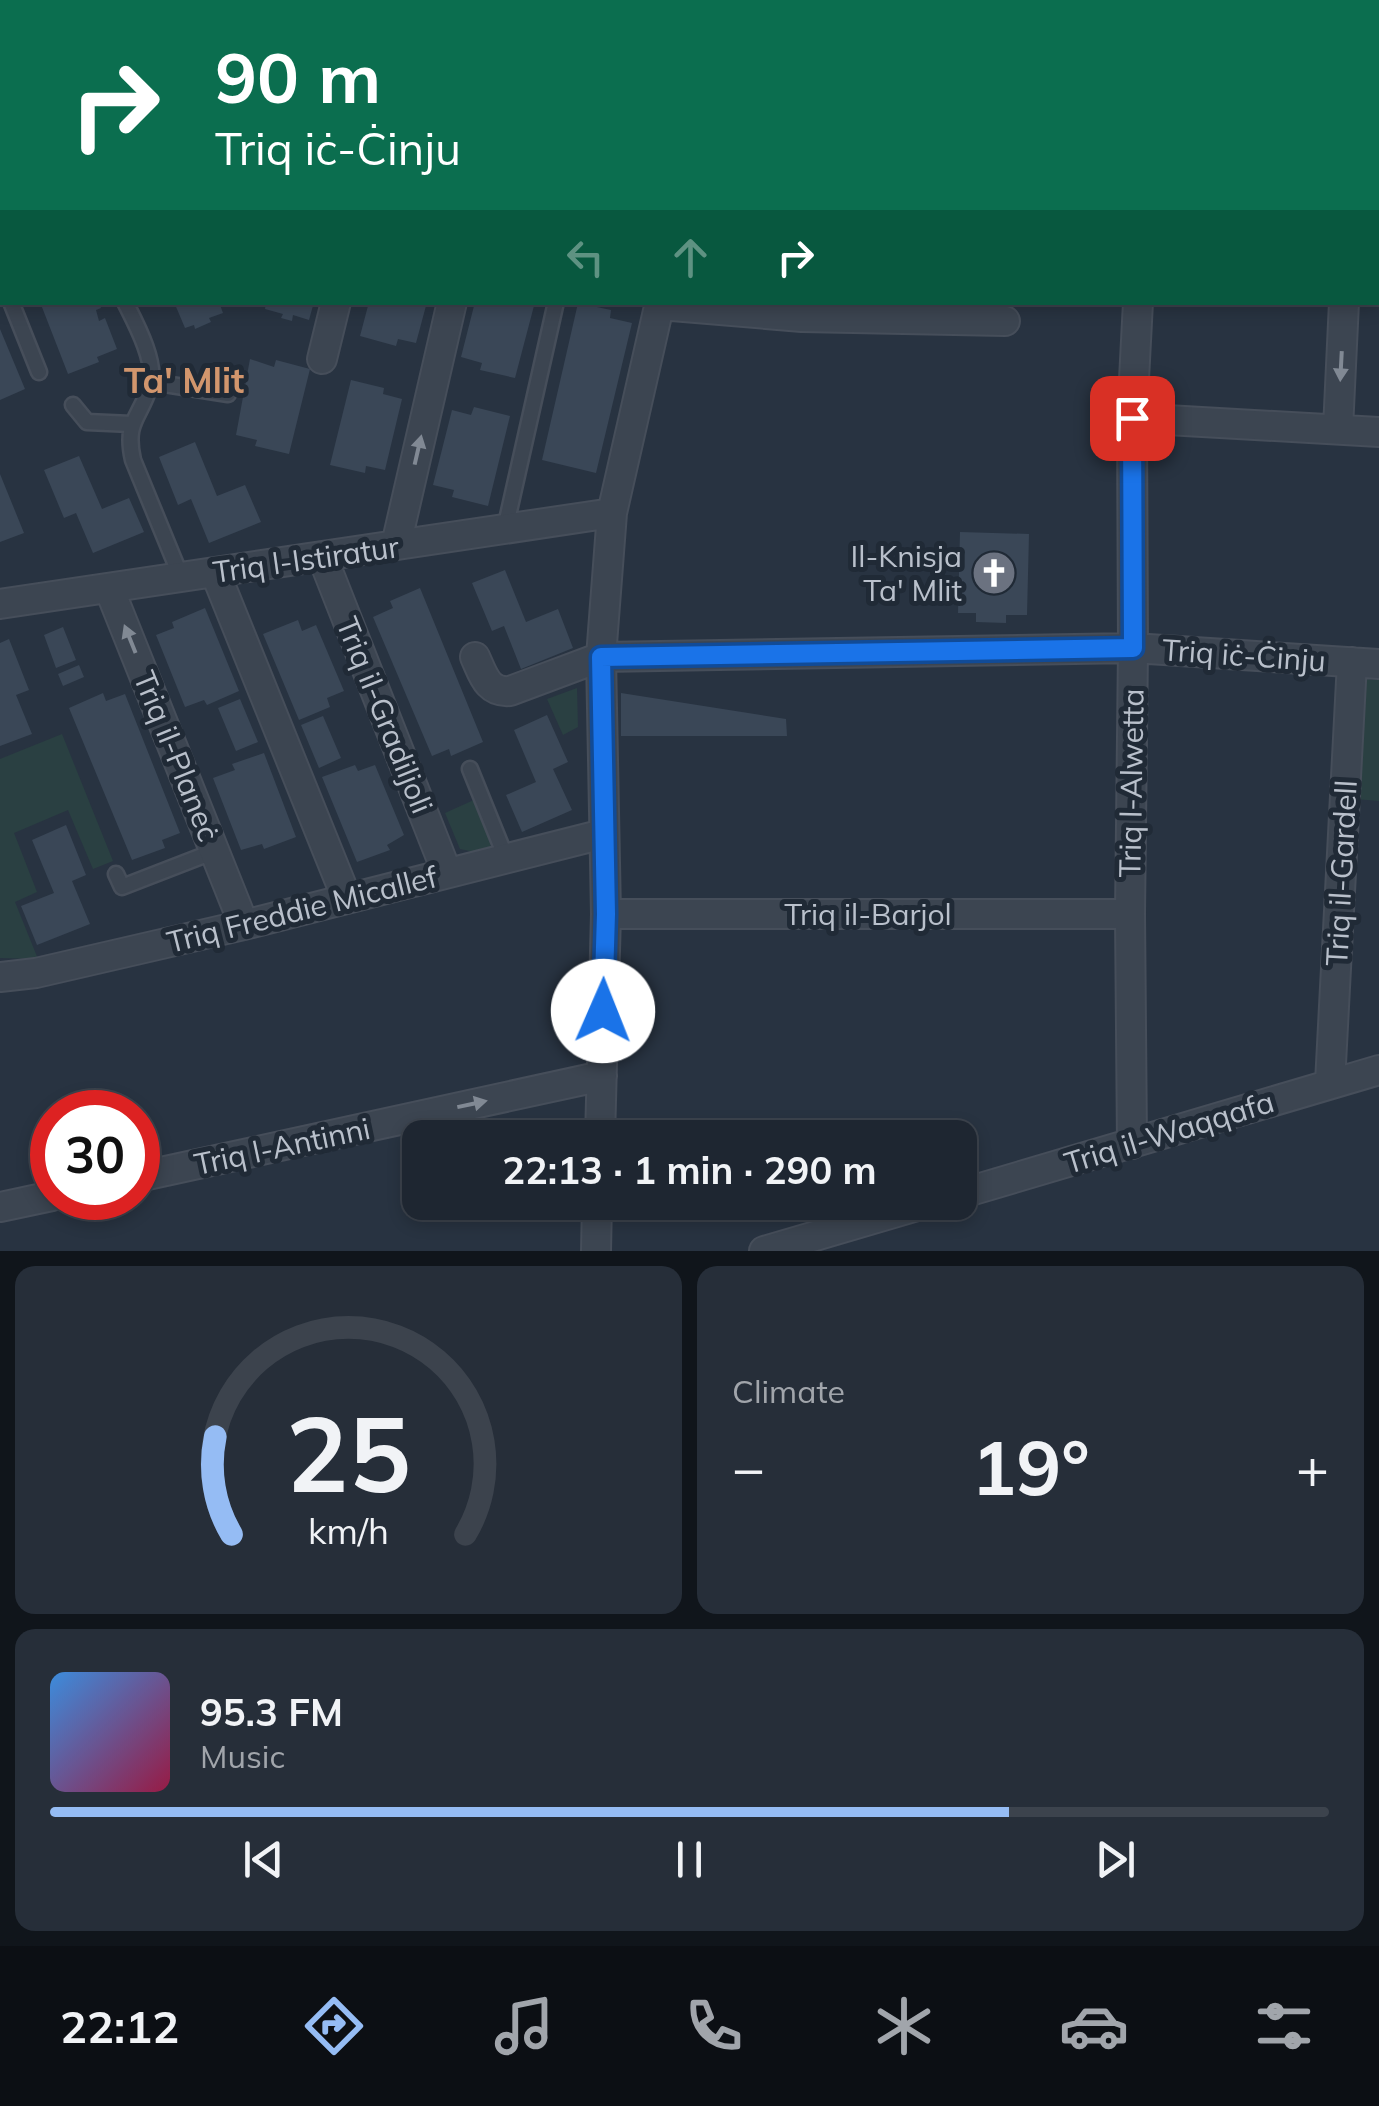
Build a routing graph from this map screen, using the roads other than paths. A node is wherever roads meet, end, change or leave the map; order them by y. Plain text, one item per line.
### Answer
1 (11, 305) edge
2 (126, 305) edge
3 (335, 305) edge
4 (451, 305) edge
5 (555, 305) edge
6 (660, 305) edge
7 (685, 305) edge
8 (1138, 305) edge
9 (1344, 305) edge
10 (809, 310) edge
11 (1005, 321) dead end
12 (322, 359) dead end
13 (39, 372) dead end
14 (152, 382) junction
15 (228, 394) dead end
16 (73, 405) dead end
17 (1132, 418) junction
18 (132, 424) junction
19 (1338, 429) junction
20 (1379, 432) edge
21 (612, 513) junction
22 (504, 529) junction
23 (396, 545) junction
24 (322, 556) junction
25 (216, 572) junction
26 (181, 577) junction
27 (110, 588) junction
28 (0, 604) edge
29 (1133, 648) junction
30 (476, 657) dead end
31 (601, 657) junction
32 (1365, 663) edge
33 (470, 769) dead end
34 (603, 834) junction
35 (214, 851) junction
36 (506, 858) junction
37 (448, 873) junction
38 (116, 874) dead end
39 (346, 899) junction
40 (606, 914) junction
41 (1130, 914) junction
42 (244, 925) junction
43 (0, 977) edge
44 (1379, 1070) edge
45 (602, 1076) junction
46 (1330, 1083) junction
47 (601, 1120) edge
48 (1132, 1144) junction
49 (160, 1172) edge
50 (977, 1189) edge
51 (30, 1201) edge
52 (0, 1207) edge
53 (597, 1220) edge
54 (870, 1220) edge
55 (596, 1251) edge
56 (764, 1251) edge

1 - 13 lane
2 - 14 lane
3 - 12 street
23 -> 4 street
5 - 22 lane
6 - 21 street
7 - 10 street
8 - 17 street, Triq l-Alwetta
9 -> 19 street
10 - 11 street
14 - 15 lane
14 - 18 lane
16 - 18 lane
17 - 19 street
17 - 29 street, Triq l-Alwetta
18 - 26 lane
19 - 20 street
21 - 22 street, Triq l-Istiratur
21 - 31 street
22 - 23 street, Triq l-Istiratur
23 - 24 street, Triq l-Istiratur
24 - 25 street, Triq l-Istiratur
24 - 37 street, Triq il-Gradiljoli
25 - 26 street, Triq l-Istiratur
25 - 39 street
26 - 27 street, Triq l-Istiratur
27 - 28 street, Triq l-Istiratur
35 -> 27 street, Triq il-Planeċ
29 - 31 street, Triq iċ-Ċinju
29 - 32 street, Triq iċ-Ċinju
29 - 41 street, Triq l-Alwetta
30 - 31 street, Triq iċ-Ċinju
31 - 34 street
32 - 46 street, Triq il-Gardell
33 - 36 lane
34 - 36 street, Triq Freddie Micallef
34 - 40 street
35 - 38 lane
35 - 42 street, Triq il-Planeċ
36 - 37 street, Triq Freddie Micallef
37 - 39 street, Triq Freddie Micallef
39 - 42 street, Triq Freddie Micallef
40 - 41 street, Triq il-Barjol
40 - 45 street
41 - 48 street, Triq l-Alwetta
42 - 43 street, Triq Freddie Micallef
44 - 46 street, Triq il-Waqqafa
45 - 47 street
49 -> 45 street, Triq l-Antinni
46 - 48 street, Triq il-Waqqafa
48 - 50 street, Triq il-Waqqafa
51 - 52 street
53 - 55 street
54 - 56 street

